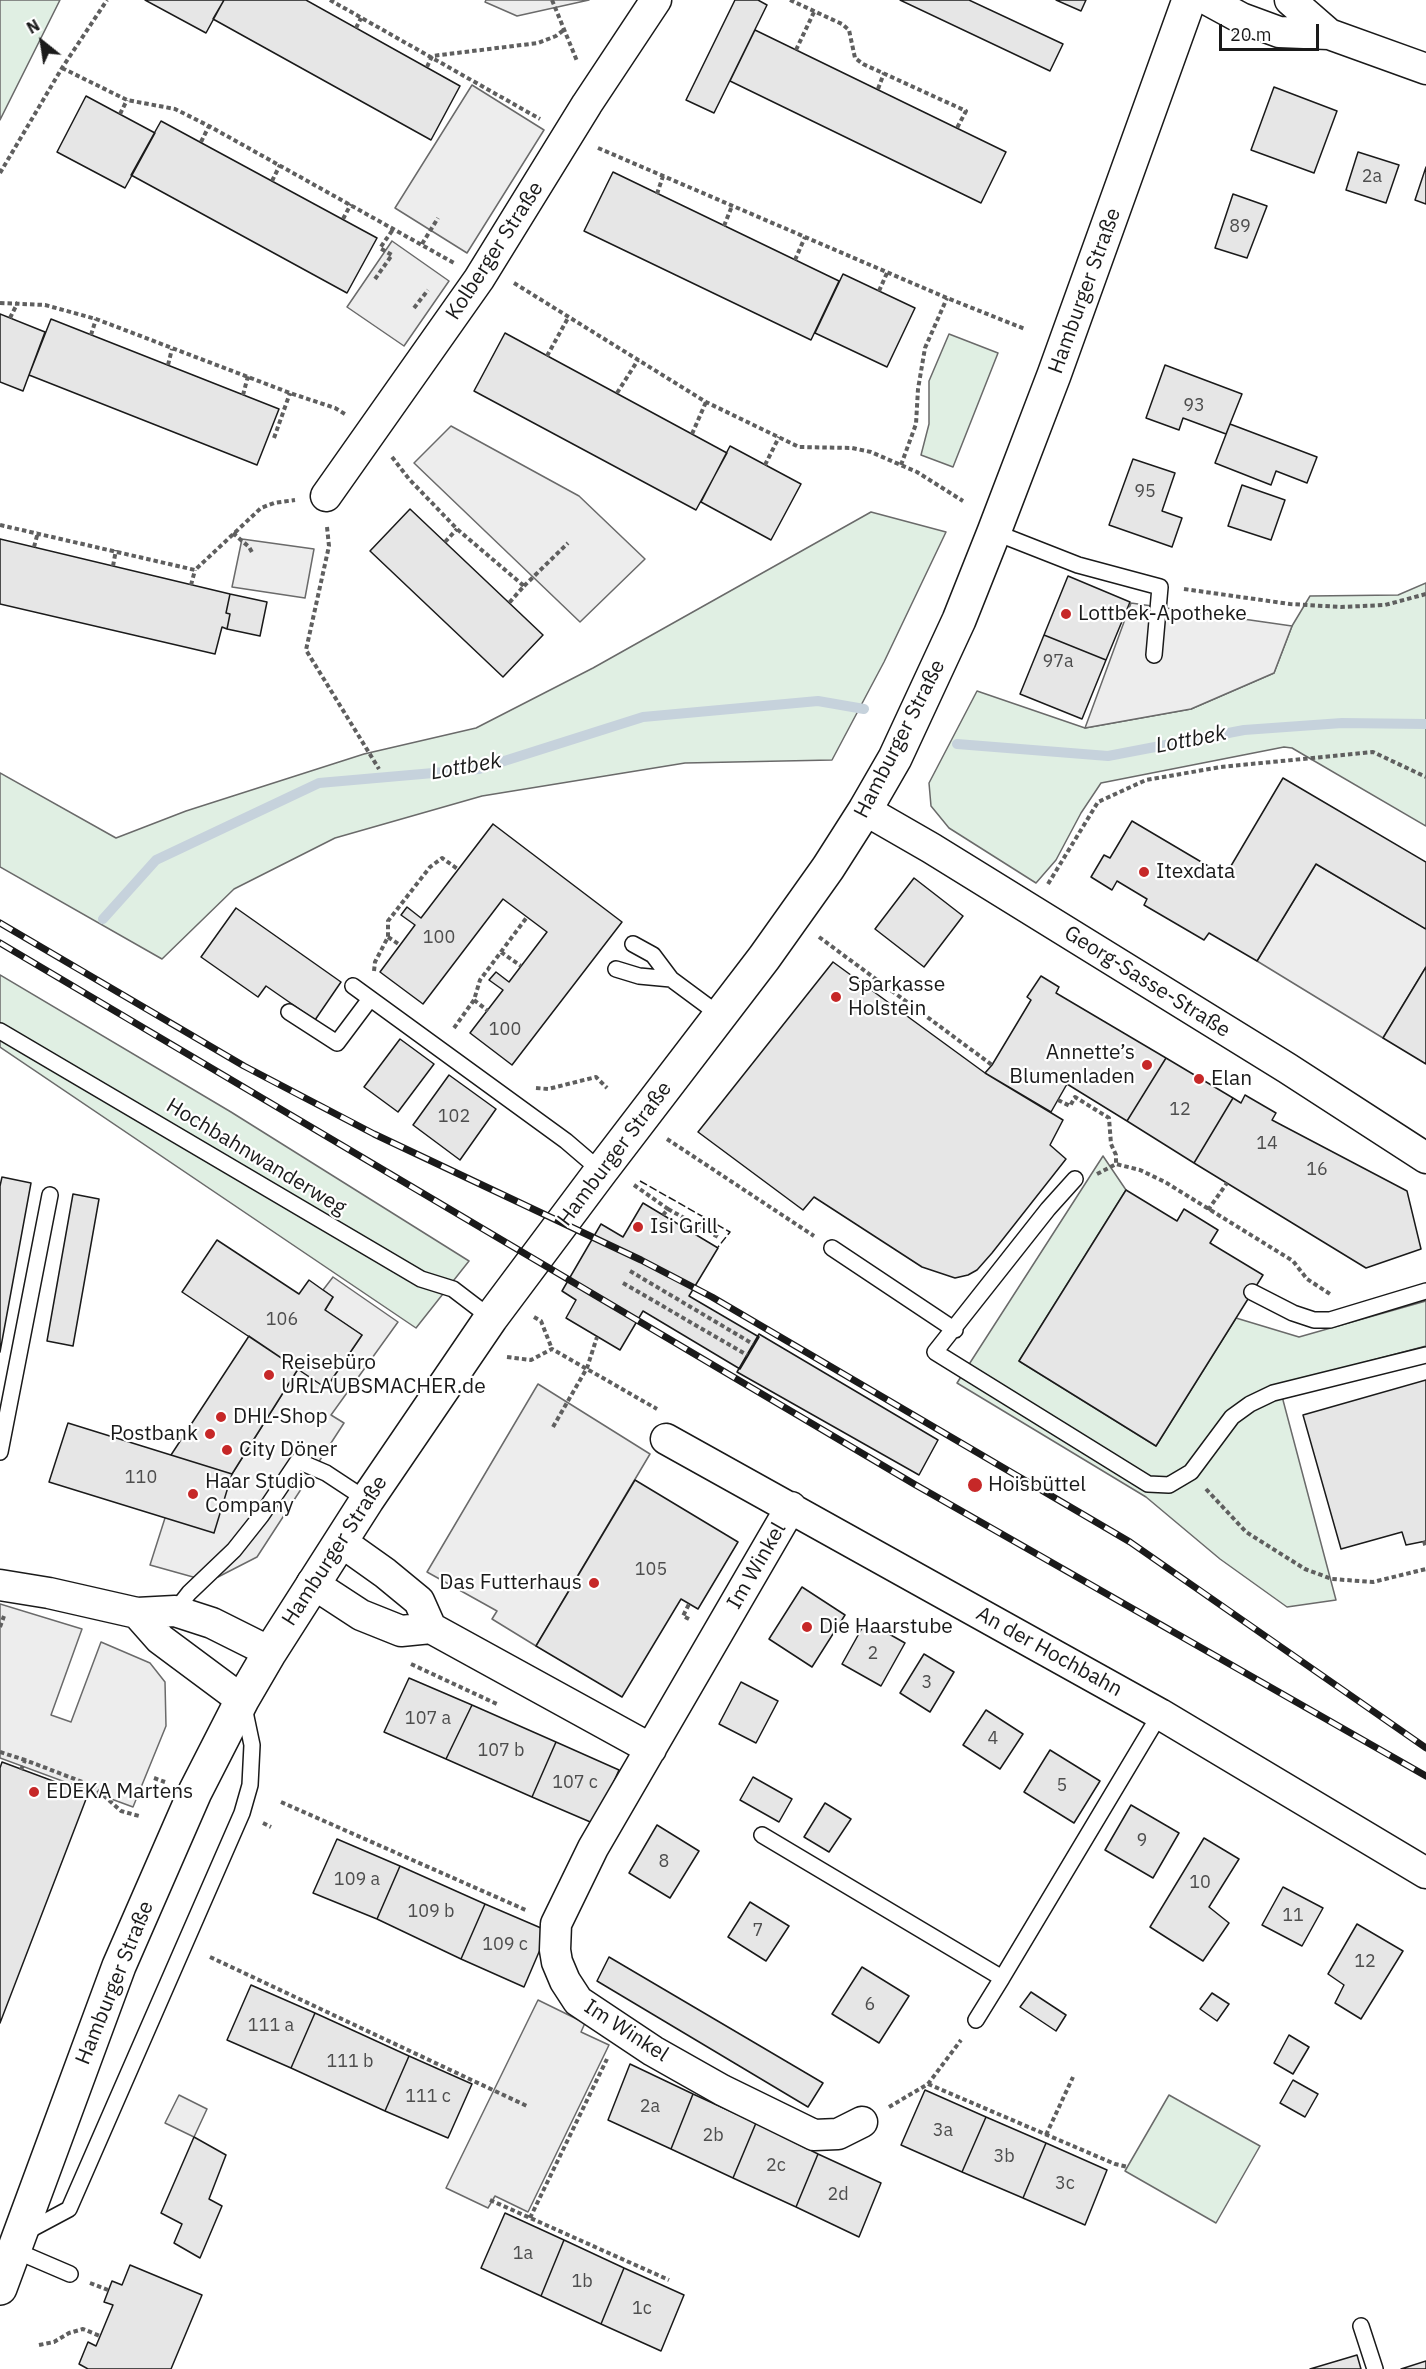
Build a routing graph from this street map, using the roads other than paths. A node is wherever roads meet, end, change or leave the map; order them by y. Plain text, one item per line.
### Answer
1 (656, 0) edge
2 (1189, 0) edge
3 (1208, 0) edge
4 (1290, 0) edge
5 (1329, 34) junction
6 (1426, 69) edge
7 (326, 496) road end
8 (994, 532) junction
9 (1154, 655) dead end
10 (866, 810) junction
11 (633, 944) dead end
12 (616, 969) dead end
13 (671, 979) junction
14 (352, 986) dead end
15 (370, 999) junction
16 (289, 1012) dead end
17 (721, 1016) junction
18 (0, 1031) edge
19 (1426, 1158) edge
20 (613, 1175) junction
21 (1082, 1179) road end
22 (50, 1195) dead end
23 (832, 1248) road end
24 (1426, 1291) edge
25 (1252, 1292) dead end
26 (491, 1318) junction
27 (955, 1329) junction
28 (1426, 1355) edge
29 (666, 1439) dead end
30 (0, 1452) edge
31 (367, 1500) junction
32 (791, 1507) junction
33 (340, 1541) junction
34 (312, 1583) junction
35 (0, 1585) edge
36 (175, 1611) junction
37 (137, 1613) junction
38 (431, 1628) junction
39 (270, 1652) junction
40 (242, 1700) junction
41 (1160, 1714) junction
42 (651, 1749) junction
43 (762, 1835) dead end
44 (1426, 1873) edge
45 (1002, 1978) junction
46 (976, 2020) road end
47 (862, 2122) road end
48 (17, 2243) junction
49 (70, 2274) dead end
50 (0, 2288) edge
51 (1361, 2326) dead end
52 (1375, 2369) edge

1 - 7 street, Kolberger Straße
2 - 8 main road, Hamburger Straße
3 - 5 street
4 - 5 street
5 - 6 street
8 - 9 lane
8 - 10 main road, Hamburger Straße
10 - 17 main road, Hamburger Straße
10 - 19 street, Georg-Sasse-Straße
11 - 13 lane
12 - 13 lane
13 - 17 lane
14 - 15 lane
15 - 16 lane
15 - 20 lane
17 - 20 main road, Hamburger Straße
18 - 26 lane, Hochbahnwanderweg
20 - 26 main road, Hamburger Straße
21 - 27 lane
22 - 30 lane
23 - 27 lane
24 - 25 lane
26 - 31 main road, Hamburger Straße
27 - 28 lane
29 - 32 street, An der Hochbahn
31 - 33 main road, Hamburger Straße
31 - 36 lane
32 - 41 street, An der Hochbahn
32 - 42 street, Im Winkel
33 - 34 main road, Hamburger Straße
33 - 38 street
34 - 38 street
34 - 39 main road, Hamburger Straße
35 - 37 street
36 - 37 street
36 - 39 street
37 - 40 street
38 - 42 street
39 - 40 main road, Hamburger Straße
40 - 48 main road, Hamburger Straße
40 - 48 lane
41 - 44 street, An der Hochbahn
41 - 45 lane
42 - 47 street, Im Winkel
43 - 45 lane
45 - 46 lane
48 - 49 lane
48 - 50 main road, Hamburger Straße
51 - 52 lane

